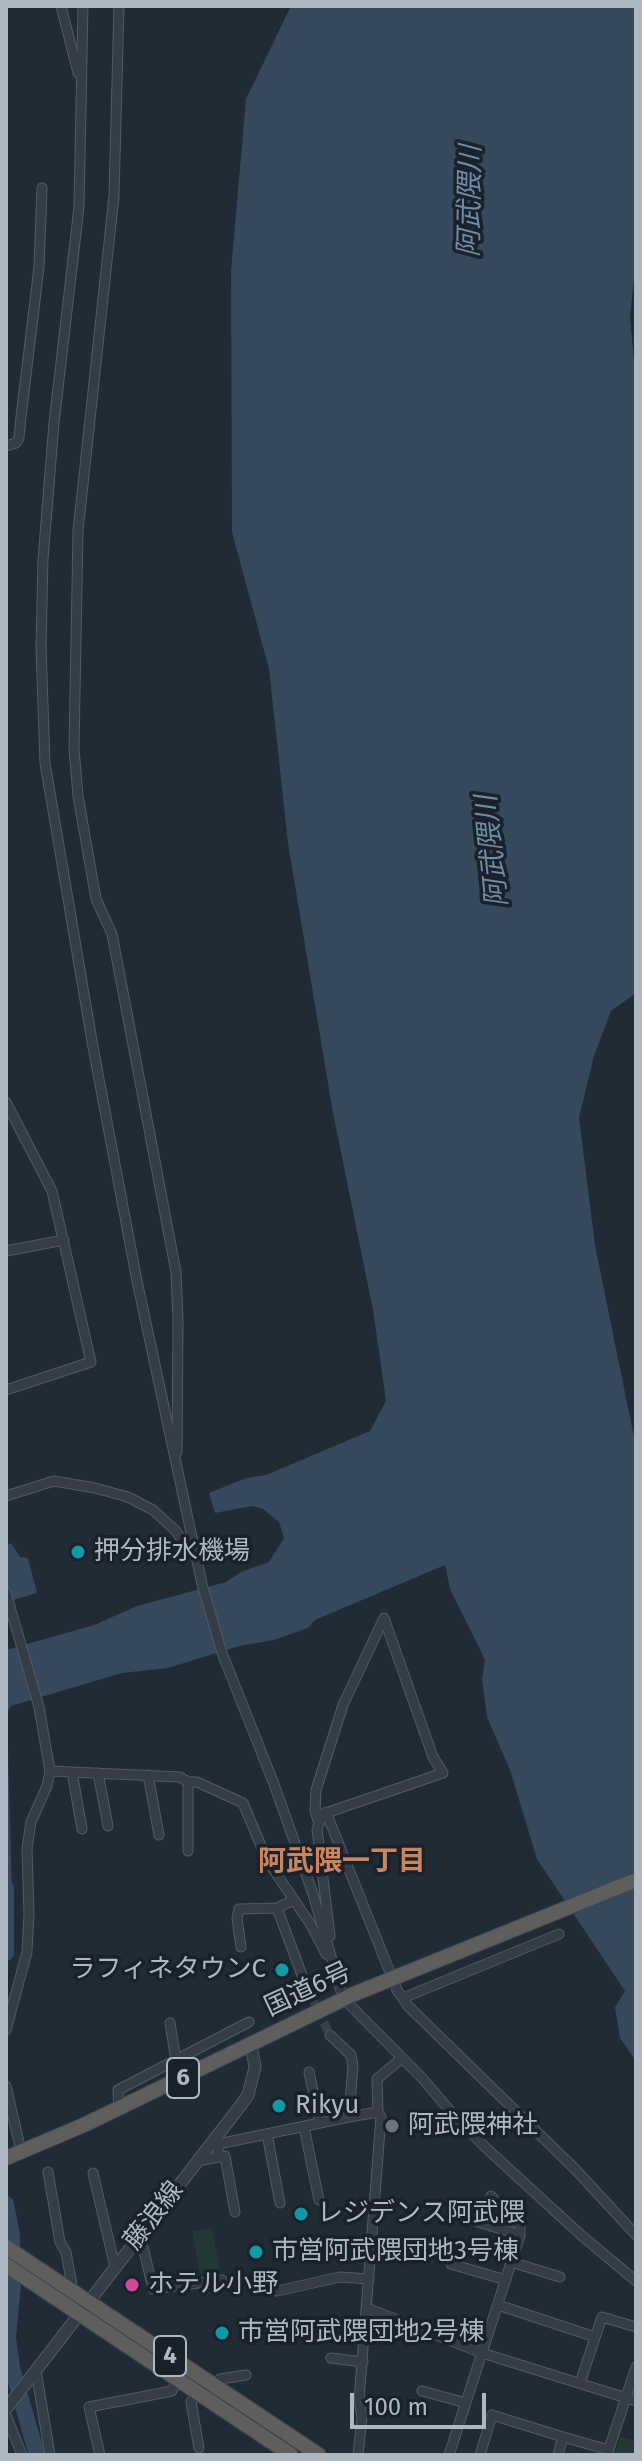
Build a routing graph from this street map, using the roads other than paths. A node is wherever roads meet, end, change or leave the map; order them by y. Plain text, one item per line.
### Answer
1 (61, 6) edge
2 (83, 6) edge
3 (119, 6) edge
4 (82, 93) junction
5 (42, 188) dead end
6 (6, 446) edge
7 (6, 1102) edge
8 (64, 1240) junction
9 (6, 1251) edge
10 (6, 1390) edge
11 (178, 1479) junction
12 (6, 1496) edge
13 (196, 1560) junction
14 (6, 1593) edge
15 (50, 1771) junction
16 (72, 1772) junction
17 (98, 1773) junction
18 (148, 1775) junction
19 (188, 1782) junction
20 (326, 1812) junction
21 (318, 1821) junction
22 (108, 1826) dead end
23 (82, 1829) dead end
24 (159, 1835) dead end
25 (188, 1851) dead end
26 (636, 1880) edge
27 (294, 1900) junction
28 (277, 1908) junction
29 (559, 1934) dead end
30 (241, 1947) dead end
31 (335, 1971) junction
32 (306, 1986) tunnel mouth
33 (349, 1996) junction
34 (403, 1998) junction
35 (249, 2022) dead end
36 (170, 2023) dead end
37 (6, 2030) edge
38 (330, 2035) tunnel mouth
39 (251, 2044) junction
40 (402, 2058) junction
41 (176, 2060) junction
42 (309, 2072) dead end
43 (6, 2086) edge
44 (119, 2108) junction
45 (378, 2112) junction
46 (349, 2117) junction
47 (320, 2123) junction
48 (304, 2127) junction
49 (267, 2134) junction
50 (13, 2155) edge
51 (218, 2157) junction
52 (197, 2161) junction
53 (48, 2172) dead end
54 (93, 2173) dead end
55 (491, 2196) dead end
56 (319, 2200) dead end
57 (280, 2203) dead end
58 (235, 2212) dead end
59 (469, 2219) dead end
60 (140, 2234) junction
61 (520, 2235) junction
62 (636, 2235) edge
63 (6, 2247) edge
64 (511, 2262) junction
65 (451, 2264) dead end
66 (6, 2265) edge
67 (115, 2267) junction
68 (560, 2277) dead end
69 (369, 2279) junction
70 (222, 2280) dead end
71 (506, 2280) junction
72 (636, 2281) edge
73 (73, 2291) junction
74 (277, 2291) dead end
75 (498, 2305) junction
76 (84, 2308) junction
77 (367, 2308) junction
78 (636, 2327) edge
79 (595, 2337) junction
80 (482, 2353) junction
81 (331, 2358) dead end
82 (363, 2362) junction
83 (636, 2367) edge
84 (32, 2375) junction
85 (246, 2375) dead end
86 (177, 2381) junction
87 (580, 2383) junction
88 (215, 2386) junction
89 (422, 2391) dead end
90 (196, 2394) junction
91 (631, 2399) edge
92 (466, 2403) junction
93 (6, 2411) edge
94 (563, 2437) junction
95 (199, 2448) dead end
96 (608, 2453) edge
97 (22, 2455) edge
98 (50, 2455) edge
99 (100, 2455) edge
100 (291, 2455) edge
101 (319, 2455) edge
102 (358, 2455) edge
103 (450, 2455) edge
104 (480, 2455) edge
105 (558, 2455) edge

1 - 4 street
2 - 4 street
3 - 11 street
4 - 11 street
5 - 6 street
7 - 8 street
8 - 9 street
8 - 10 street
11 - 13 street
12 - 13 street
13 - 31 street
14 - 15 street
15 - 16 street
15 - 37 street
16 - 17 street
16 - 23 street
17 - 18 street
17 - 22 street
18 - 19 street
18 - 24 street
19 - 25 street
19 - 27 street
20 - 21 street
20 - 21 street
20 - 34 street
21 - 31 street
26 - 33 highway, 国道6号 / 6, bridge
27 - 28 street
27 - 31 street
28 - 30 street
28 - 32 street
29 - 34 street
31 - 33 street
33 - 39 highway, 国道6号 / 6
33 - 40 street
34 - 62 street
35 - 41 street
36 - 41 street
38 - 46 street
39 - 44 highway, 国道6号 / 6
39 - 52 street, 藤浪線
40 - 45 street
40 - 72 street
41 - 44 street
42 - 47 street
43 - 50 street
44 - 50 highway, 国道6号 / 6
45 - 46 street
45 - 69 street
46 - 47 street
47 - 48 street
48 - 49 street
48 - 56 street
49 - 51 street
49 - 57 street
51 - 52 street
51 - 58 street
52 - 60 street, 藤浪線
53 - 73 street
54 - 67 street
55 - 61 street
59 - 61 street
60 - 67 street, 藤浪線
60 - 70 street
61 - 64 street
63 - 73 highway, 4
64 - 68 street
64 - 71 street
65 - 71 street
66 - 76 highway, 4
67 - 76 street, 藤浪線
69 - 74 street
69 - 77 street
71 - 75 street
73 - 76 highway, 4
75 - 79 street
75 - 80 street
76 - 84 street, 藤浪線
76 - 86 highway, 4
76 - 88 highway, 4
77 - 80 street
77 - 82 street
78 - 79 street
79 - 87 street
80 - 87 street
80 - 92 street
81 - 82 street
82 - 102 street
83 - 91 street
84 - 93 street, 藤浪線
84 - 98 street
85 - 88 street
86 - 90 highway, 4
86 - 99 street
87 - 91 street
88 - 101 highway, 4
89 - 92 street
90 - 95 street
90 - 100 highway, 4
91 - 96 street
92 - 103 street
93 - 97 street
94 - 96 street
94 - 104 street
94 - 105 street

